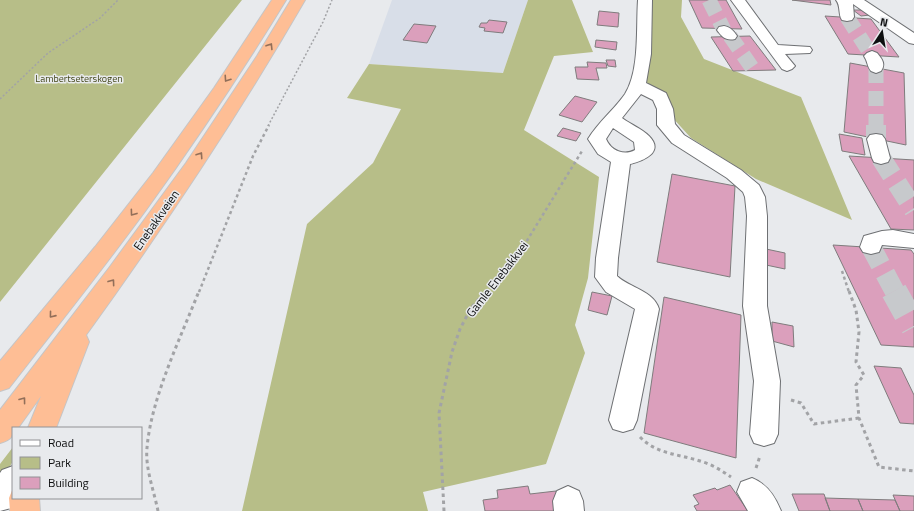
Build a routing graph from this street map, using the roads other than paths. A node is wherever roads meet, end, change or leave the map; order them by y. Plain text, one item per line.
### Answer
1 (279, 0) edge
2 (298, 0) edge
3 (645, 0) edge
4 (738, 0) edge
5 (843, 0) edge
6 (855, 0) edge
7 (847, 17) tunnel mouth
8 (914, 40) edge
9 (775, 50) junction
10 (805, 50) dead end
11 (787, 66) dead end
12 (637, 85) junction
13 (611, 119) junction
14 (876, 139) tunnel mouth
15 (621, 158) junction
16 (881, 158) tunnel mouth
17 (914, 241) edge
18 (871, 247) dead end
19 (89, 314) junction
20 (0, 380) edge
21 (623, 420) road end
22 (42, 427) edge
23 (0, 432) edge
24 (764, 434) dead end
25 (12, 481) edge
26 (0, 498) edge
27 (24, 499) edge
28 (25, 511) edge

1 -> 20 highway, Enebakkveien
19 -> 2 highway, Enebakkveien
3 - 12 street
4 - 9 street
5 - 7 street
6 - 8 street
9 - 10 street
9 - 11 street
12 - 13 street
12 - 24 street
13 - 15 street
13 - 15 street
14 - 16 street
15 - 21 street
17 - 18 street
19 - 22 highway
23 -> 19 highway, Enebakkveien
25 - 26 street
27 - 28 highway

